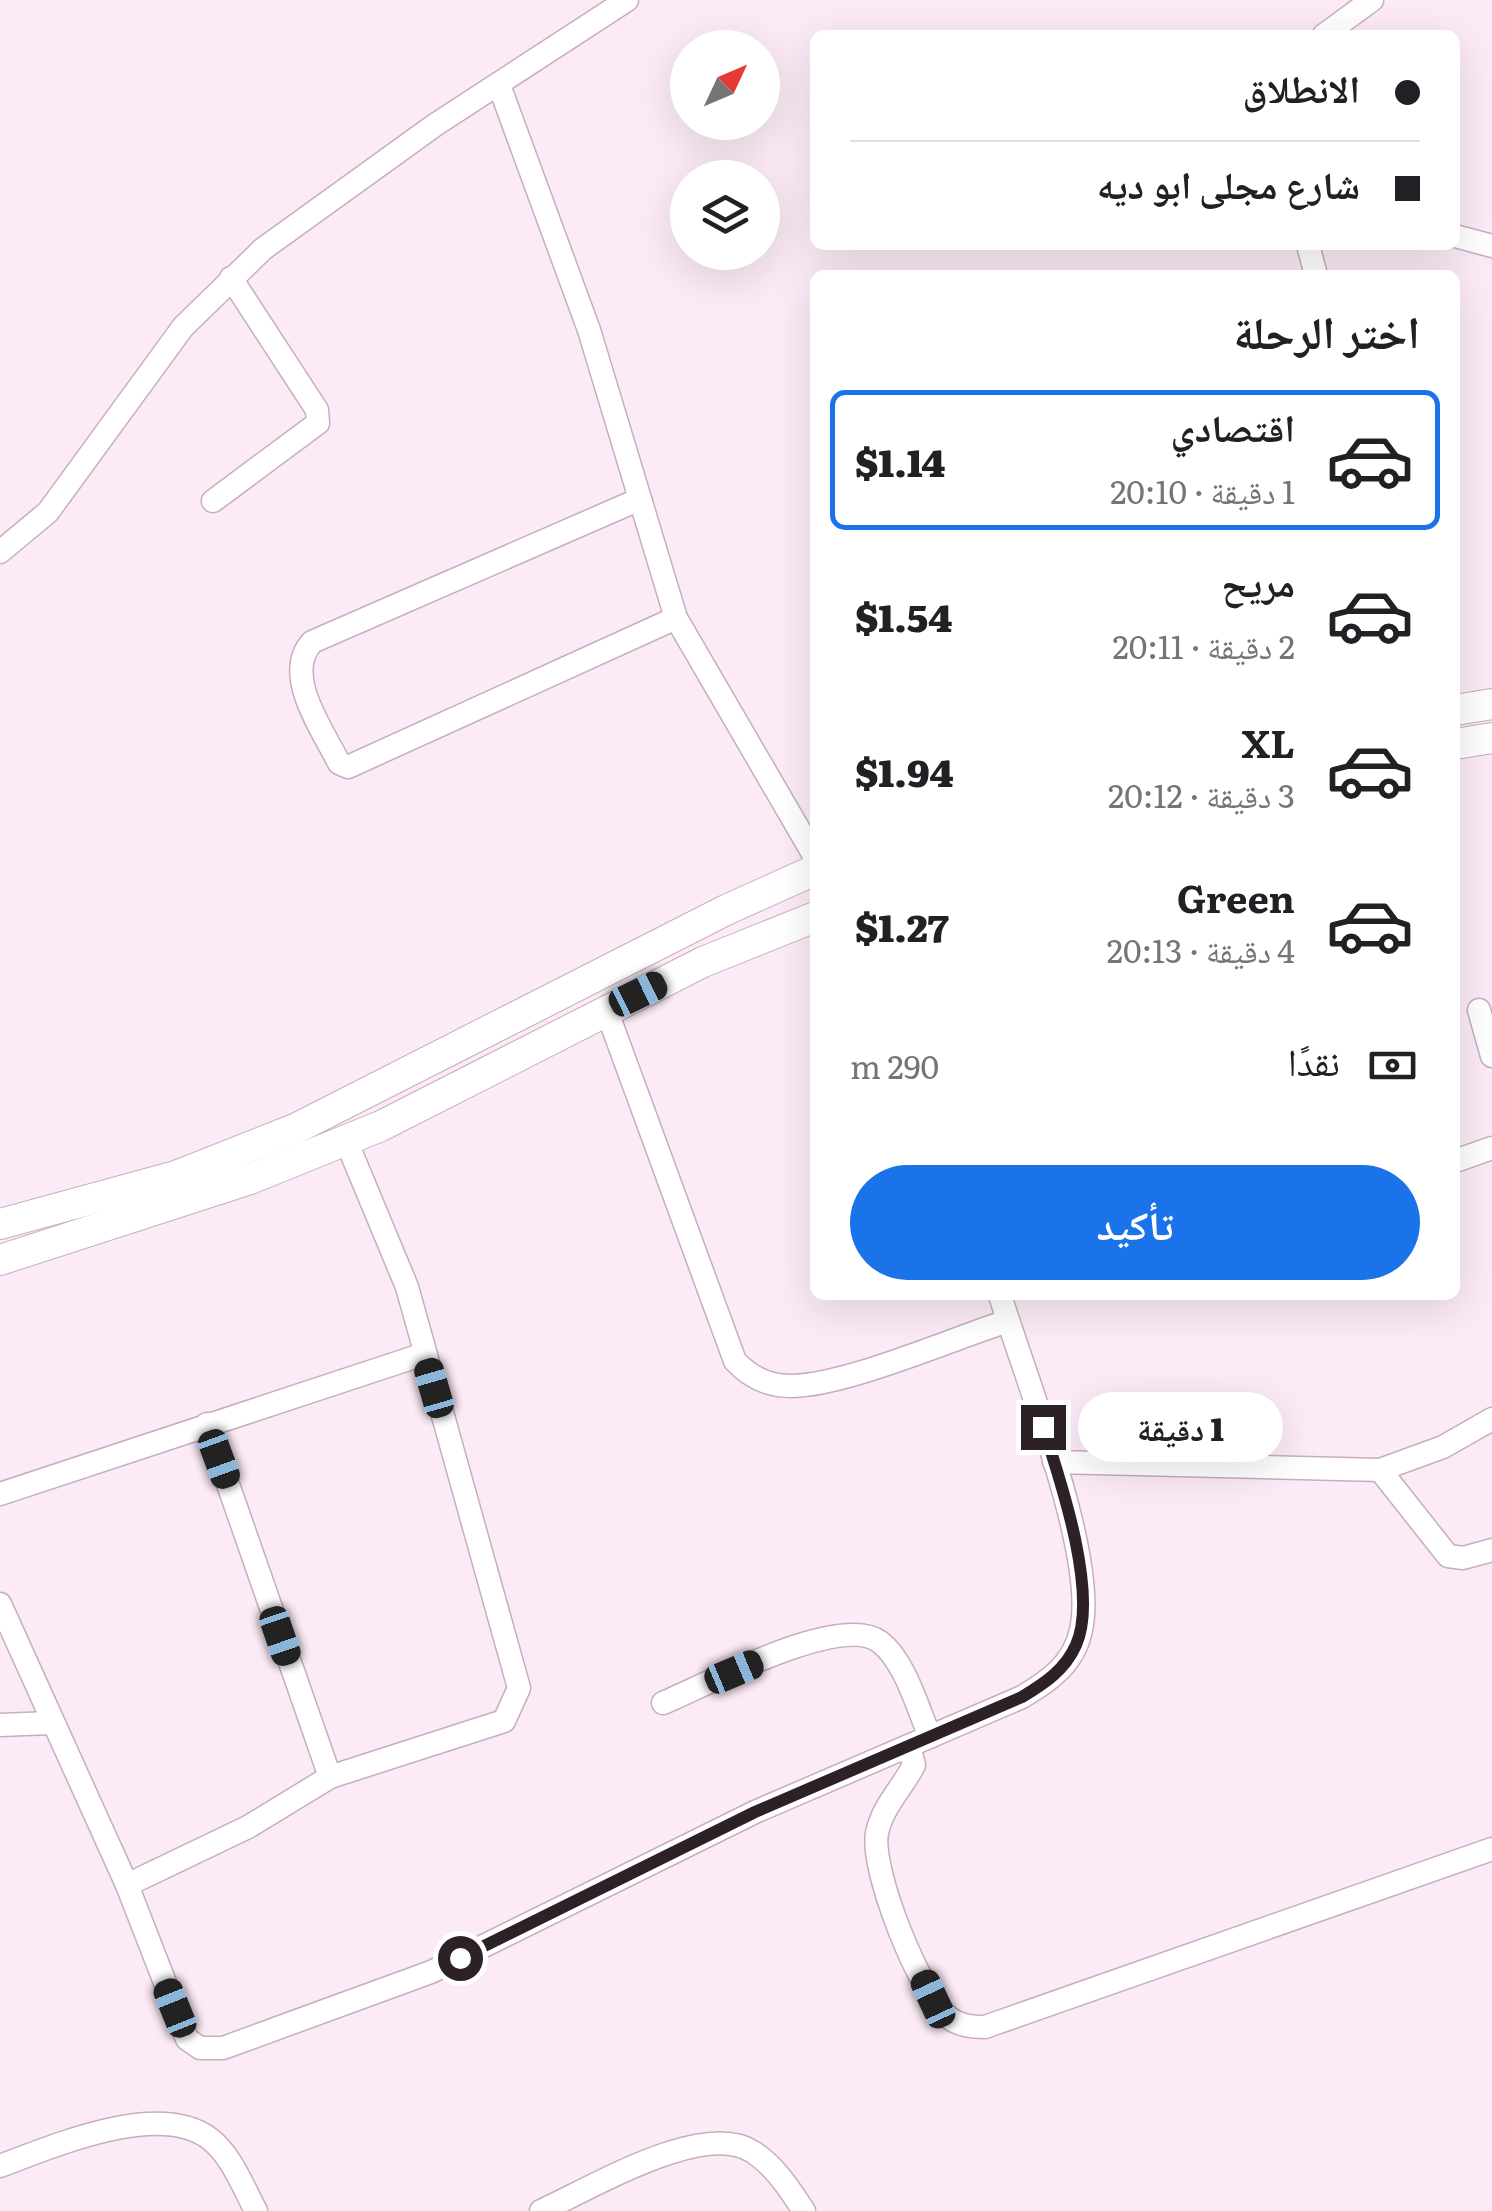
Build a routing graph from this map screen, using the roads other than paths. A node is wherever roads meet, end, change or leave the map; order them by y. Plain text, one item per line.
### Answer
1 (627, 0) edge
2 (1372, 0) edge
3 (1331, 30) edge
4 (499, 85) junction
5 (1460, 237) edge
6 (1492, 246) edge
7 (231, 278) junction
8 (640, 499) junction
9 (213, 501) dead end
10 (0, 552) edge
11 (676, 618) junction
12 (1492, 704) edge
13 (1460, 709) edge
14 (1492, 738) edge
15 (1460, 743) edge
16 (810, 848) edge
17 (810, 872) edge
18 (810, 919) edge
19 (1486, 1008) edge
20 (606, 1009) junction
21 (1460, 1013) edge
22 (1492, 1056) edge
23 (346, 1138) junction
24 (1492, 1148) edge
25 (1460, 1159) edge
26 (0, 1224) edge
27 (0, 1260) edge
28 (1002, 1300) edge
29 (1008, 1321) junction
30 (424, 1354) junction
31 (1492, 1419) edge
32 (206, 1424) junction
33 (1054, 1462) junction
34 (1380, 1470) junction
35 (0, 1494) edge
36 (1492, 1550) edge
37 (0, 1604) edge
38 (663, 1703) dead end
39 (51, 1723) junction
40 (0, 1725) edge
41 (920, 1741) junction
42 (330, 1776) junction
43 (1492, 1849) edge
44 (127, 1885) junction
45 (0, 2166) edge
46 (256, 2211) edge
47 (541, 2211) edge
48 (804, 2211) edge

1 - 4 street
2 - 3 street
4 - 7 street
4 - 8 street
5 - 6 street
7 - 9 street
7 - 10 street
8 - 11 street
8 - 11 street
11 - 16 street
12 - 13 main road
14 - 15 main road
17 - 26 main road
18 - 20 main road
19 - 21 street
19 - 22 street
20 - 23 main road
20 - 29 street
23 - 27 main road
23 - 30 street
24 - 25 street
28 - 29 street
29 - 33 street
30 - 32 street
30 - 42 street
31 - 34 street
32 - 35 street
32 - 42 street
33 - 34 street
33 - 41 street
34 - 36 street
37 - 39 street
38 - 41 street
39 - 40 street
39 - 44 street
41 - 43 street
41 - 44 street
42 - 44 street
45 - 46 street
47 - 48 street

